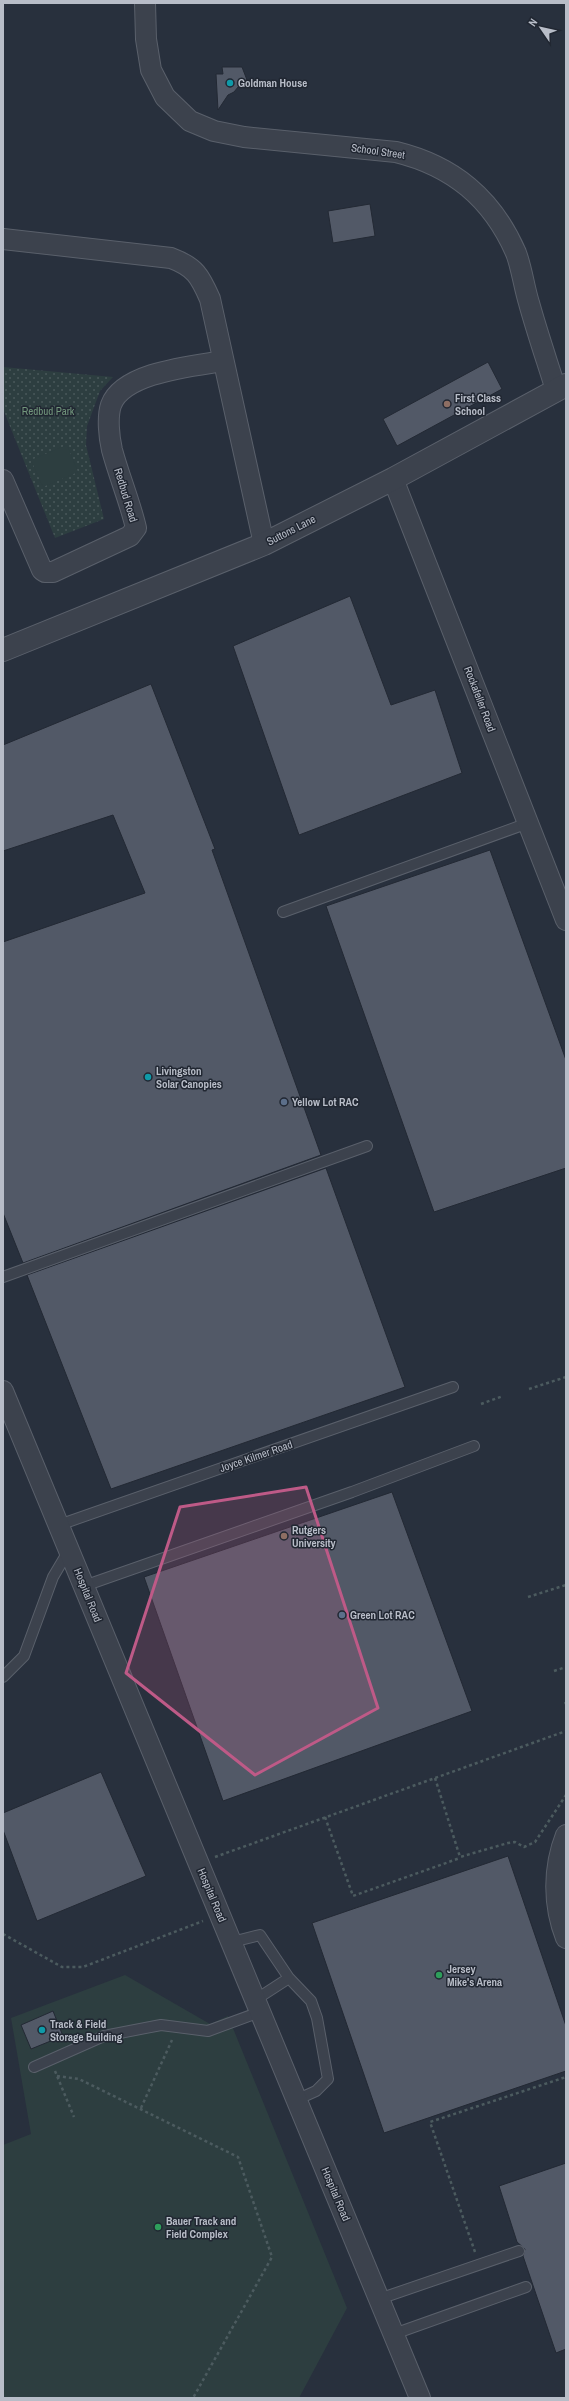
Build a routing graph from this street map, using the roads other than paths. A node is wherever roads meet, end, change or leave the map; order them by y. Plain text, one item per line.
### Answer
1 (145, 3) edge
2 (3, 239) edge
3 (223, 361) junction
4 (561, 387) edge
5 (393, 479) junction
6 (3, 480) edge
7 (264, 544) junction
8 (3, 650) edge
9 (528, 823) junction
10 (283, 912) dead end
11 (566, 920) edge
12 (367, 1146) dead end
13 (3, 1277) edge
14 (453, 1388) dead end
15 (3, 1391) edge
16 (474, 1446) dead end
17 (58, 1525) junction
18 (69, 1550) junction
19 (84, 1586) junction
20 (3, 1677) edge
21 (564, 1844) edge
22 (566, 1938) edge
23 (232, 1942) junction
24 (289, 1978) junction
25 (258, 2006) junction
26 (34, 2067) dead end
27 (296, 2100) junction
28 (519, 2251) dead end
29 (526, 2287) dead end
30 (379, 2299) junction
31 (394, 2334) junction
32 (420, 2398) edge

1 - 4 street, School Street
2 - 3 street
3 - 6 street, Redbud Road
3 - 7 street
4 - 5 street, Suttons Lane
5 - 7 street, Suttons Lane
5 - 9 street, Rockafeller Road
7 - 8 street, Suttons Lane
9 - 10 lane
9 - 11 street, Rockafeller Road
12 - 13 lane
14 - 17 lane, Joyce Kilmer Road
15 - 17 street, Hospital Road
16 - 19 lane
17 - 18 street, Hospital Road
18 - 19 street, Hospital Road
18 - 20 lane
19 - 23 street, Hospital Road
21 - 22 street
23 - 24 lane
23 - 25 street, Hospital Road
24 - 25 lane
24 - 27 lane
25 - 26 lane
25 - 27 street, Hospital Road
27 - 30 street, Hospital Road
28 - 30 lane
29 - 31 lane
30 - 31 street, Hospital Road
31 - 32 street, Hospital Road

